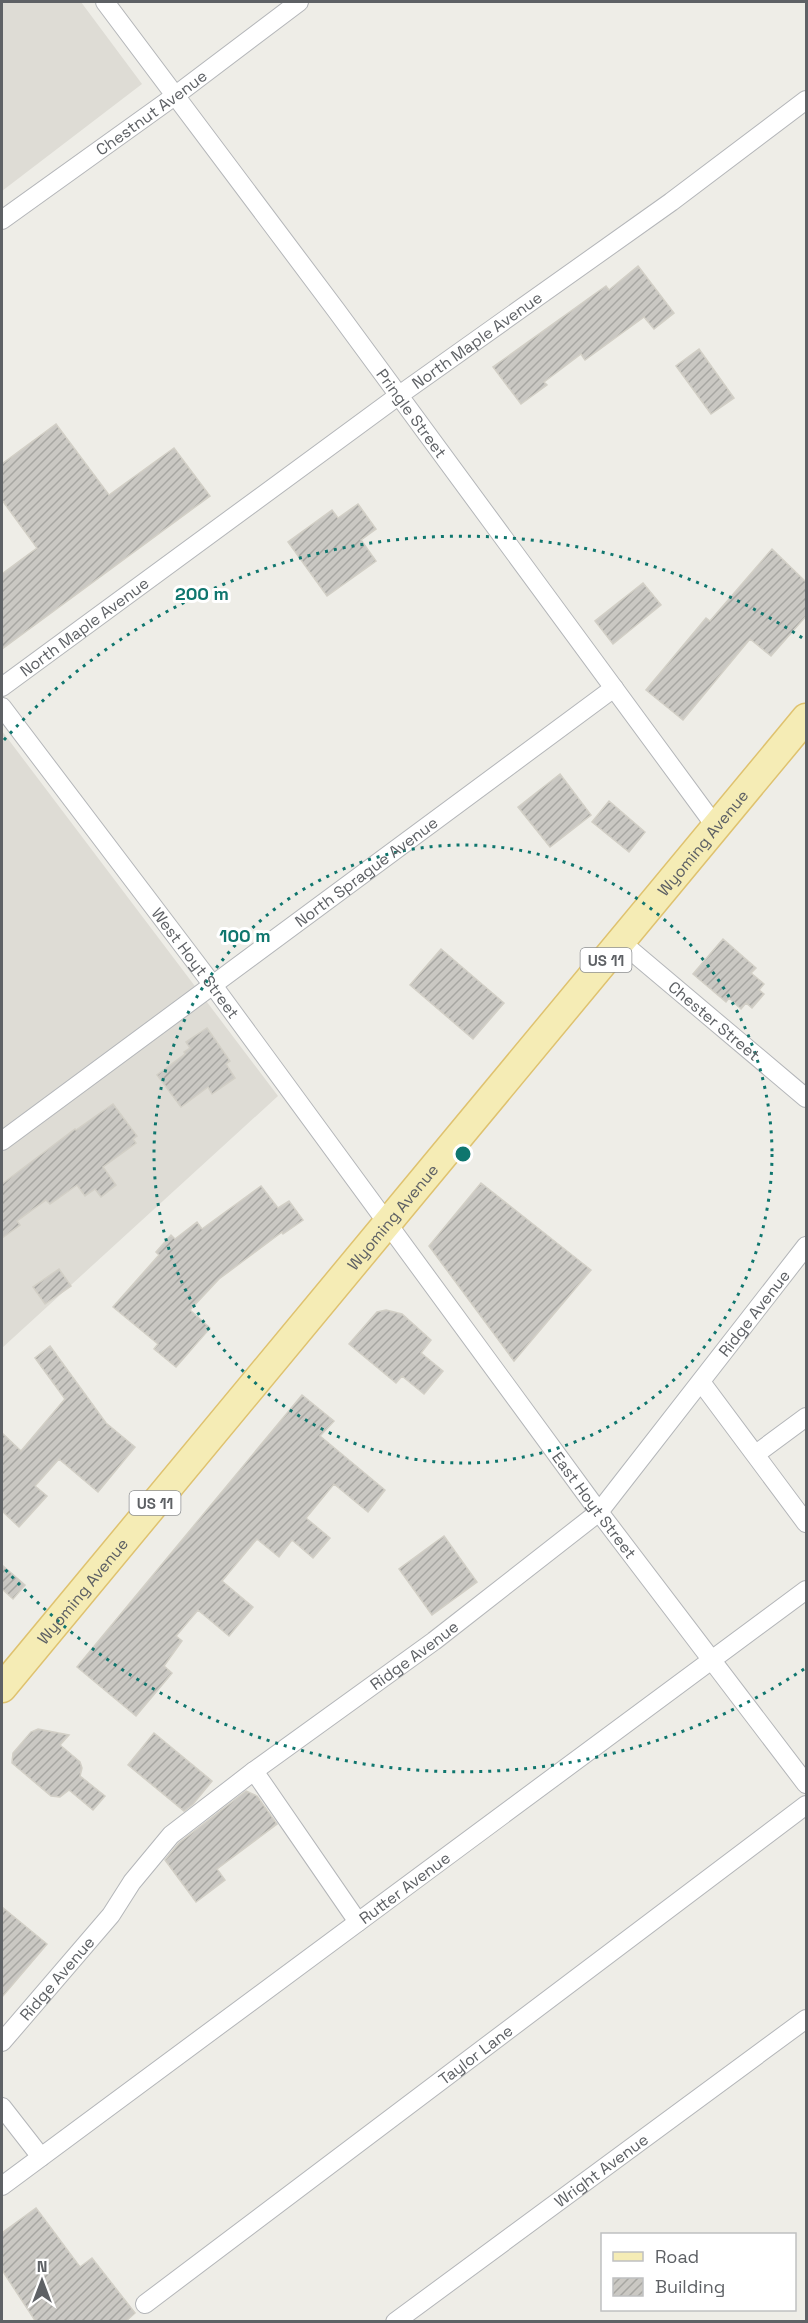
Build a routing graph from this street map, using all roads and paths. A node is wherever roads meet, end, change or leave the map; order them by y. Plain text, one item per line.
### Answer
1 (105, 2) edge
2 (299, 2) edge
3 (177, 95) junction
4 (807, 100) edge
5 (2, 220) edge
6 (398, 396) junction
7 (2, 687) edge
8 (614, 688) junction
9 (2, 707) edge
10 (807, 718) edge
11 (716, 826) junction
12 (621, 942) junction
13 (212, 984) junction
14 (807, 1098) edge
15 (2, 1141) edge
16 (387, 1223) junction
17 (807, 1246) edge
18 (701, 1382) junction
19 (807, 1417) edge
20 (756, 1454) junction
21 (599, 1512) junction
22 (807, 1523) edge
23 (807, 1590) edge
24 (713, 1659) junction
25 (2, 1688) edge
26 (254, 1771) junction
27 (807, 1784) edge
28 (807, 1805) edge
29 (357, 1922) junction
30 (807, 2019) edge
31 (2, 2042) edge
32 (2, 2107) edge
33 (40, 2157) junction
34 (2, 2186) edge
35 (145, 2304) dead end
36 (395, 2322) edge

1 - 3 street, Pringle Street
2 - 3 street, Chestnut Avenue
3 - 5 street, Chestnut Avenue
3 - 6 street, Pringle Street
4 - 6 street, North Maple Avenue
6 - 7 street, North Maple Avenue
6 - 8 street, Pringle Street
8 - 11 street, Pringle Street
8 - 13 street, North Sprague Avenue
9 - 13 street, West Hoyt Street
10 - 11 main road, Wyoming Avenue / US 11
11 - 12 main road, Wyoming Avenue / US 11
12 - 14 street, Chester Street
12 - 16 main road, Wyoming Avenue / US 11
13 - 15 street, North Sprague Avenue
13 - 16 street, West Hoyt Street
16 - 21 street, East Hoyt Street
16 - 25 main road, Wyoming Avenue / US 11
17 - 18 street, Ridge Avenue
18 - 20 street
18 - 21 street, Ridge Avenue
19 - 20 street
20 - 22 street
21 - 24 street, East Hoyt Street
21 - 26 street, Ridge Avenue
23 - 24 street, Rutter Avenue
24 - 27 street, East Hoyt Street
24 - 29 street, Rutter Avenue
26 - 29 street
26 - 31 street, Ridge Avenue
28 - 35 street, Taylor Lane
29 - 33 street, Rutter Avenue
30 - 36 street, Wright Avenue
32 - 33 street
33 - 34 street, Rutter Avenue

